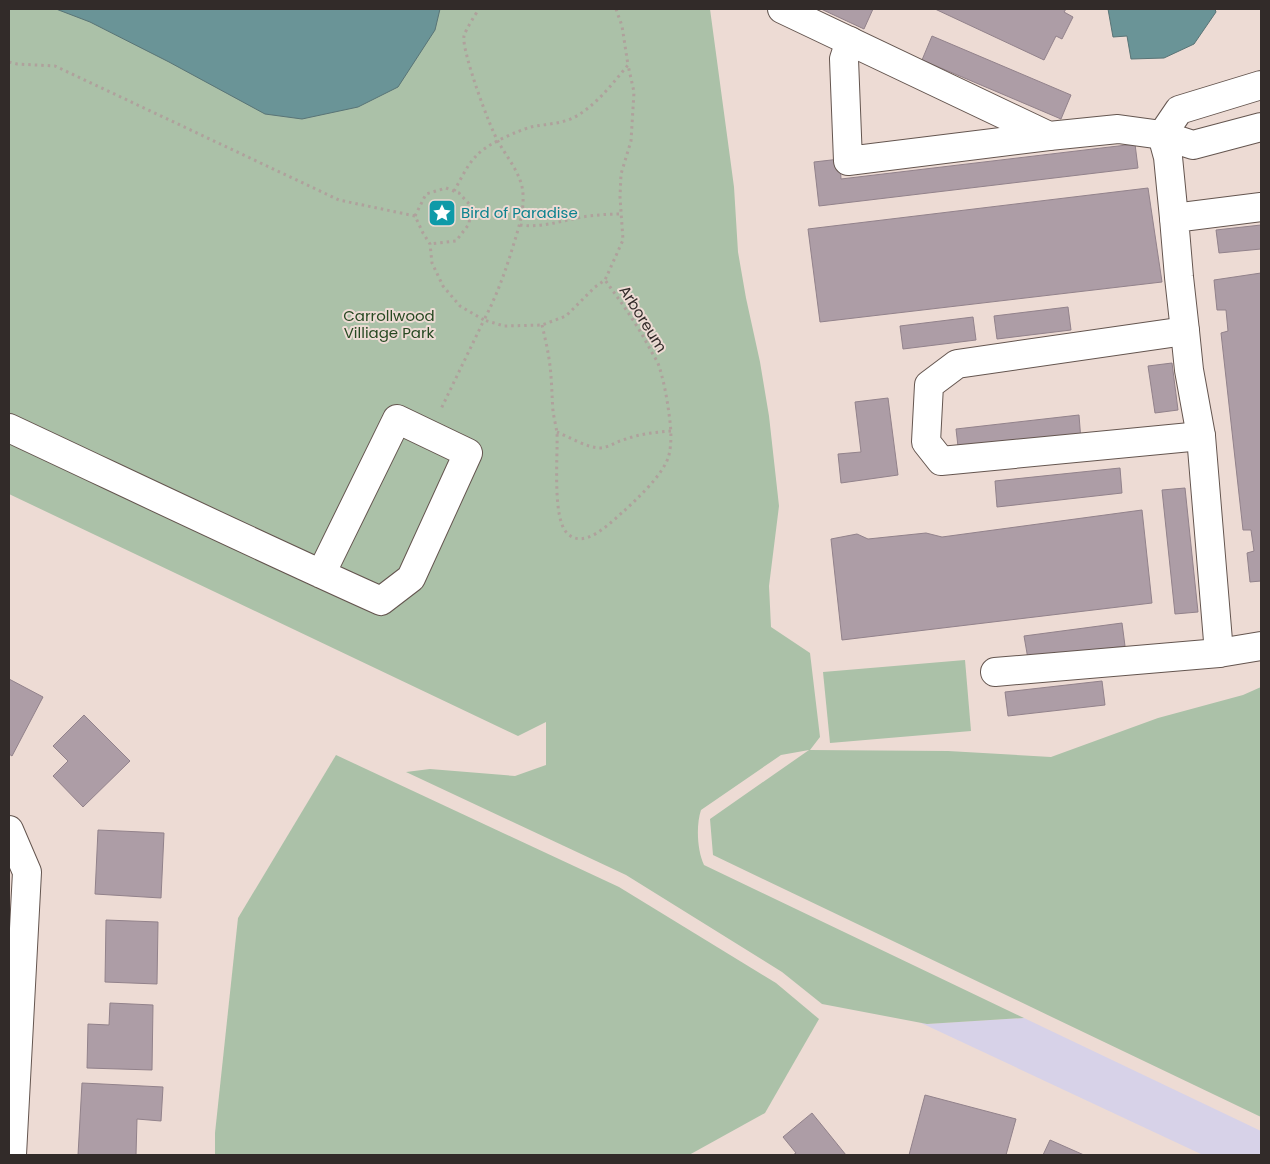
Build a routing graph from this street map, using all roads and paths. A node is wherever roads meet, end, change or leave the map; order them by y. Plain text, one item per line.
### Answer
1 (478, 9) edge
2 (616, 9) edge
3 (782, 9) edge
4 (850, 41) junction
5 (9, 62) edge
6 (628, 65) junction
7 (1261, 85) edge
8 (1261, 127) edge
9 (1162, 135) junction
10 (1049, 136) junction
11 (498, 141) junction
12 (454, 191) junction
13 (1261, 207) edge
14 (621, 214) junction
15 (415, 216) junction
16 (1174, 218) junction
17 (520, 225) junction
18 (430, 244) junction
19 (605, 280) junction
20 (484, 320) junction
21 (542, 325) junction
22 (1186, 331) junction
23 (9, 428) edge
24 (671, 431) junction
25 (557, 432) junction
26 (429, 434) junction
27 (1201, 436) junction
28 (321, 574) junction
29 (1261, 646) edge
30 (1219, 652) junction
31 (995, 672) dead end
32 (9, 830) edge
33 (12, 1155) edge

1 - 11 path
2 - 6 path
3 - 4 street
4 - 10 street
4 - 10 street
5 - 15 path
6 - 11 path
6 - 14 path
7 - 9 street
8 - 9 street
9 - 10 street
9 - 16 street
11 - 12 path
11 - 17 path
12 - 15 path
12 - 18 path
13 - 16 street
14 - 17 path
14 - 19 path
15 - 18 path
16 - 22 street
17 - 20 path
18 - 20 path
19 - 21 path
19 - 24 path, Arboreum
20 - 21 path
20 - 26 path
21 - 25 path, Arboreum
22 - 27 street
22 - 27 street
23 - 28 street
24 - 25 path
24 - 25 path, Arboreum
26 - 28 street
26 - 28 street
27 - 30 street
29 - 30 street
30 - 31 street
32 - 33 street

